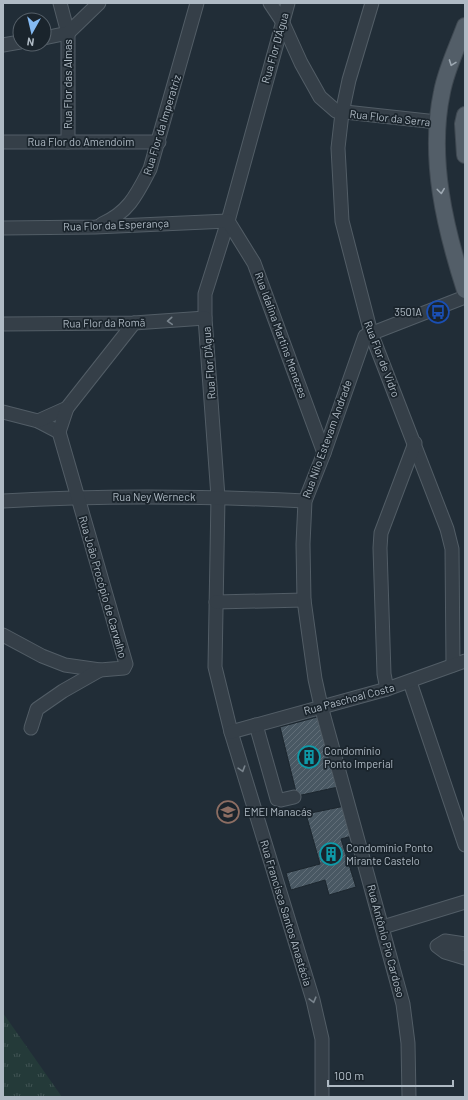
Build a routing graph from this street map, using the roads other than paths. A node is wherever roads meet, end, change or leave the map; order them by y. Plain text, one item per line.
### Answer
1 (60, 3) edge
2 (99, 3) edge
3 (198, 3) edge
4 (270, 3) edge
5 (288, 3) edge
6 (372, 3) edge
7 (282, 22) junction
8 (465, 26) edge
9 (68, 33) junction
10 (52, 36) edge
11 (342, 113) junction
12 (465, 115) edge
13 (437, 122) junction
14 (3, 142) edge
15 (68, 142) junction
16 (159, 142) junction
17 (465, 155) edge
18 (228, 221) junction
19 (95, 227) junction
20 (3, 228) edge
21 (465, 290) edge
22 (465, 297) edge
23 (205, 318) junction
24 (134, 323) junction
25 (3, 324) edge
26 (371, 333) junction
27 (67, 408) junction
28 (3, 412) edge
29 (38, 421) junction
30 (59, 432) junction
31 (415, 443) junction
32 (324, 453) junction
33 (77, 497) junction
34 (218, 497) junction
35 (3, 501) edge
36 (305, 501) junction
37 (304, 600) junction
38 (216, 602) junction
39 (3, 635) edge
40 (459, 663) edge
41 (100, 670) junction
42 (410, 682) junction
43 (387, 689) junction
44 (320, 706) junction
45 (256, 725) junction
46 (31, 728) dead end
47 (231, 732) junction
48 (294, 797) dead end
49 (465, 845) edge
50 (465, 902) edge
51 (383, 927) junction
52 (465, 944) edge
53 (465, 958) edge
54 (322, 1097) edge
55 (409, 1097) edge

1 - 9 street, Rua Flor das Almas
2 - 9 street
3 - 16 street, Rua Flor da Imperatriz
4 - 7 street
5 - 7 street, Rua Flor D'Água
6 - 11 street, Rua Flor de Vidro
7 - 11 street
7 - 18 street, Rua Flor D'Água
8 -> 13 main road
9 - 10 street
9 - 15 street, Rua Flor das Almas
11 - 13 street, Rua Flor da Serra
11 - 26 street, Rua Flor de Vidro
12 - 17 main road
13 -> 21 main road
14 - 15 street, Rua Flor do Amendoim
15 - 16 street, Rua Flor do Amendoim
16 - 19 street, Rua Flor da Imperatriz
18 - 19 street, Rua Flor da Esperança
18 - 23 street, Rua Flor D'Água
18 - 32 street, Rua Idalina Martins Menezes
19 - 20 street, Rua Flor da Esperança
22 - 26 street
23 -> 24 street, Rua Flor da Romã
23 - 34 street, Rua Flor D'Água
24 - 25 street, Rua Flor da Romã
24 - 27 street
26 - 31 street, Rua Flor de Vidro
26 - 32 street, Rua Nilo Estevam Andrade
27 - 29 street
27 - 30 street
28 - 29 street
29 - 30 street
30 - 33 street
31 - 40 street, Rua Flor de Vidro
31 - 43 street
32 - 36 street, Rua Nilo Estevam Andrade
33 - 34 street, Rua Ney Werneck
33 - 35 street, Rua Ney Werneck
33 - 41 street, Rua João Procópio de Carvalho
34 - 36 street, Rua Ney Werneck
34 - 38 street, Rua Flor D'Água
36 - 37 street, Rua Nilo Estevam Andrade
37 - 38 street
37 - 44 street, Rua Antônio Pio Cardoso
38 - 47 street, Rua Flor D'Água
39 - 41 street, Rua João Procópio de Carvalho
40 - 42 street, Rua Paschoal Costa
41 - 46 street
42 - 43 street, Rua Paschoal Costa
42 - 49 street
43 - 44 street, Rua Paschoal Costa
44 - 45 street, Rua Paschoal Costa
44 - 51 street, Rua Antônio Pio Cardoso
45 - 47 street, Rua Paschoal Costa
45 - 48 street
47 -> 54 street, Rua Francisca Santos Anastácia
50 - 51 street
51 - 55 street, Rua Antônio Pio Cardoso
52 - 53 street

